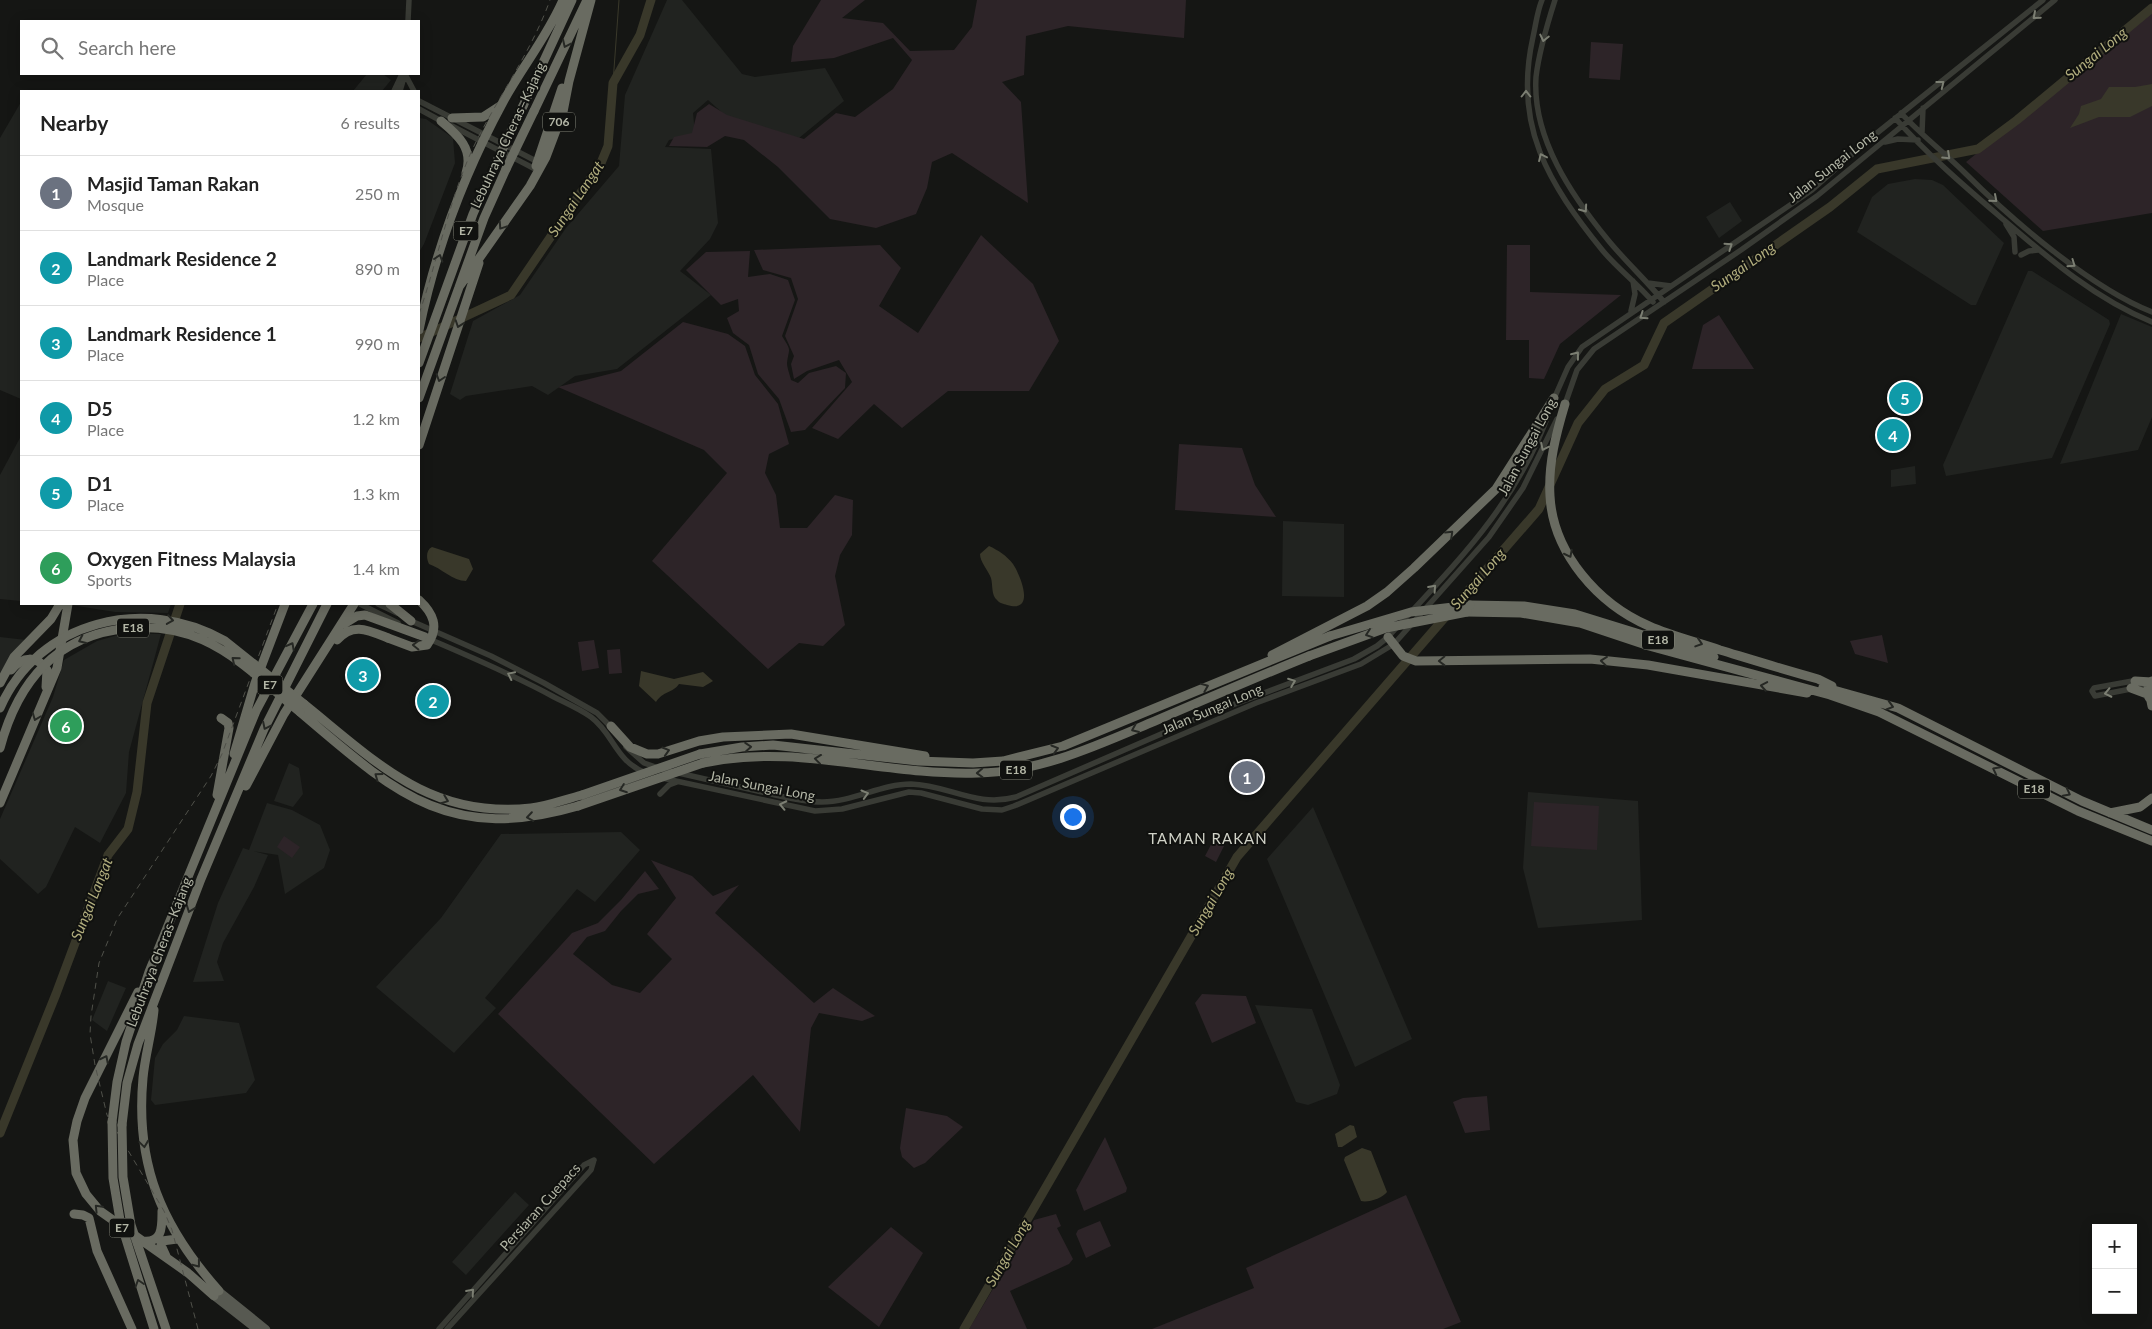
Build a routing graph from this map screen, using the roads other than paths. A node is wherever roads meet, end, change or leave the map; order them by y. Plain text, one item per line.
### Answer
1 (409, 0) edge
2 (563, 0) edge
3 (572, 0) edge
4 (587, 0) edge
5 (591, 0) edge
6 (1542, 0) edge
7 (1555, 0) edge
8 (2043, 0) edge
9 (2055, 0) edge
10 (408, 20) edge
11 (579, 44) junction
12 (404, 75) edge
13 (405, 75) edge
14 (397, 90) edge
15 (413, 90) edge
16 (502, 103) junction
17 (1923, 108) junction
18 (421, 109) edge
19 (1902, 113) junction
20 (452, 118) junction
21 (1895, 118) junction
22 (1908, 120) junction
23 (441, 121) junction
24 (1902, 126) junction
25 (1922, 133) junction
26 (486, 139) junction
27 (1918, 140) junction
28 (1880, 144) junction
29 (536, 166) junction
30 (1812, 190) junction
31 (524, 194) junction
32 (1817, 196) junction
33 (457, 201) junction
34 (2004, 220) junction
35 (2028, 234) junction
36 (463, 239) junction
37 (2038, 250) junction
38 (480, 258) junction
39 (1632, 279) junction
40 (1648, 283) junction
41 (1672, 286) junction
42 (459, 287) junction
43 (1658, 295) junction
44 (1651, 299) junction
45 (1664, 302) junction
46 (429, 304) junction
47 (1657, 307) junction
48 (2152, 312) edge
49 (1630, 313) junction
50 (2152, 322) edge
51 (420, 327) edge
52 (422, 346) edge
53 (420, 395) edge
54 (1554, 398) junction
55 (1565, 404) junction
56 (420, 442) edge
57 (420, 601) edge
58 (59, 605) edge
59 (68, 605) edge
60 (312, 605) edge
61 (326, 605) edge
62 (353, 605) edge
63 (362, 605) edge
64 (380, 605) edge
65 (391, 605) edge
66 (285, 607) edge
67 (1469, 608) junction
68 (411, 621) junction
69 (338, 630) junction
70 (425, 637) junction
71 (1391, 641) junction
72 (1247, 670) junction
73 (307, 677) junction
74 (2151, 682) edge
75 (0, 684) edge
76 (2133, 684) junction
77 (1843, 692) junction
78 (44, 694) junction
79 (1830, 695) junction
80 (2151, 702) edge
81 (0, 708) edge
82 (302, 708) junction
83 (221, 718) dead end
84 (611, 726) junction
85 (0, 748) edge
86 (701, 758) junction
87 (973, 763) junction
88 (232, 768) junction
89 (655, 777) junction
90 (677, 782) junction
91 (2152, 798) edge
92 (0, 803) edge
93 (215, 807) junction
94 (2110, 813) junction
95 (2152, 830) edge
96 (2152, 841) edge
97 (201, 879) junction
98 (149, 972) junction
99 (156, 1000) junction
100 (162, 1208) junction
101 (74, 1214) dead end
102 (178, 1239) junction
103 (141, 1241) junction
104 (166, 1256) junction
105 (217, 1293) junction
106 (132, 1329) edge
107 (154, 1329) edge
108 (166, 1329) edge
109 (256, 1329) edge
110 (266, 1329) edge
111 (438, 1329) edge
112 (448, 1329) edge

1 - 10 street
2 - 16 highway
3 - 36 highway, Lebuhraya Cheras–Kajang / E7, bridge
4 -> 42 highway, Lebuhraya Cheras–Kajang / E7, bridge
5 - 11 highway
39 -> 6 street
7 -> 40 street
19 -> 8 street, Jalan Sungai Long
9 -> 17 street, Jalan Sungai Long
11 - 29 highway
11 - 31 highway, 706
12 - 14 street
13 - 15 street
16 - 20 highway
16 - 26 highway
17 - 22 street, Jalan Sungai Long
17 - 25 street
18 - 20 street
18 - 23 street
19 - 21 street, Jalan Sungai Long
19 - 22 street
20 - 26 street
21 - 24 street
21 - 30 street, Jalan Sungai Long
22 - 24 street, Jalan Sungai Long
22 - 25 street
23 - 26 street
23 - 33 highway
24 - 27 street
24 - 28 street, Jalan Sungai Long
25 -> 35 street
26 - 29 street
26 - 33 highway
27 - 28 street
27 - 34 street
28 - 32 street, Jalan Sungai Long
29 - 31 highway
30 - 32 street
41 -> 30 street, Jalan Sungai Long
31 -> 38 highway
32 - 45 street, Jalan Sungai Long
46 -> 33 highway
34 - 35 street
34 - 37 street
35 - 37 street
35 -> 48 street
36 - 46 highway
36 - 52 highway, Lebuhraya Cheras–Kajang / E7
37 - 50 street
38 - 42 highway
38 -> 56 highway
39 - 44 street
39 - 49 street
40 - 41 street
40 - 43 street
41 - 43 street, Jalan Sungai Long
42 - 53 highway, Lebuhraya Cheras–Kajang / E7
43 - 44 street, Jalan Sungai Long
43 - 45 street
44 - 47 street
44 - 49 street, Jalan Sungai Long
45 - 47 street, Jalan Sungai Long
46 - 51 highway
46 - 52 highway
47 -> 55 street, Jalan Sungai Long
54 -> 49 street, Jalan Sungai Long
71 -> 54 street, Jalan Sungai Long
72 -> 54 highway
55 -> 71 street, Jalan Sungai Long
55 -> 77 highway
57 -> 73 highway, bridge
58 - 75 highway
59 - 78 highway
88 -> 60 highway, Lebuhraya Cheras–Kajang / E7
61 -> 97 highway, Lebuhraya Cheras–Kajang / E7
62 - 69 highway
63 - 70 street, Jalan Sungai Long
64 - 68 street, Jalan Sungai Long
65 - 68 highway
66 - 88 highway
67 - 72 highway, E18, bridge
67 - 77 highway, E18
67 - 79 highway, E18
67 -> 86 highway, E18, bridge
68 - 84 street, Jalan Sungai Long
69 - 70 highway
69 - 73 highway
89 -> 70 street, Jalan Sungai Long
79 -> 71 highway
84 -> 71 street, Jalan Sungai Long
71 -> 90 street, Jalan Sungai Long
87 -> 72 highway, E18
73 - 97 highway
74 - 76 highway
74 - 80 highway
75 - 78 highway
76 -> 76 street
76 - 80 highway
77 -> 94 highway, E18
78 -> 92 highway
96 -> 79 highway, E18
81 -> 82 highway, E18, bridge
82 -> 85 highway, E18, bridge
82 -> 86 highway, E18, bridge
86 -> 82 highway, E18, bridge
83 - 93 highway
84 -> 87 highway
86 -> 87 highway, E18
88 - 93 highway, Lebuhraya Cheras–Kajang / E7
89 - 90 street, Jalan Sungai Long
89 - 90 street
91 - 94 highway
93 - 98 highway, Lebuhraya Cheras–Kajang / E7
94 - 95 highway, E18
97 -> 99 highway, Lebuhraya Cheras–Kajang / E7
103 -> 98 highway
107 -> 98 highway, Lebuhraya Cheras–Kajang / E7, bridge
99 -> 100 highway
99 - 108 highway, Lebuhraya Cheras–Kajang / E7, bridge
100 - 102 highway
100 - 103 highway
101 - 106 highway
102 - 104 highway
102 -> 105 highway
103 - 104 highway
104 - 105 highway
105 - 109 main road
105 - 110 main road
111 -> 112 street, Persiaran Cuepacs

